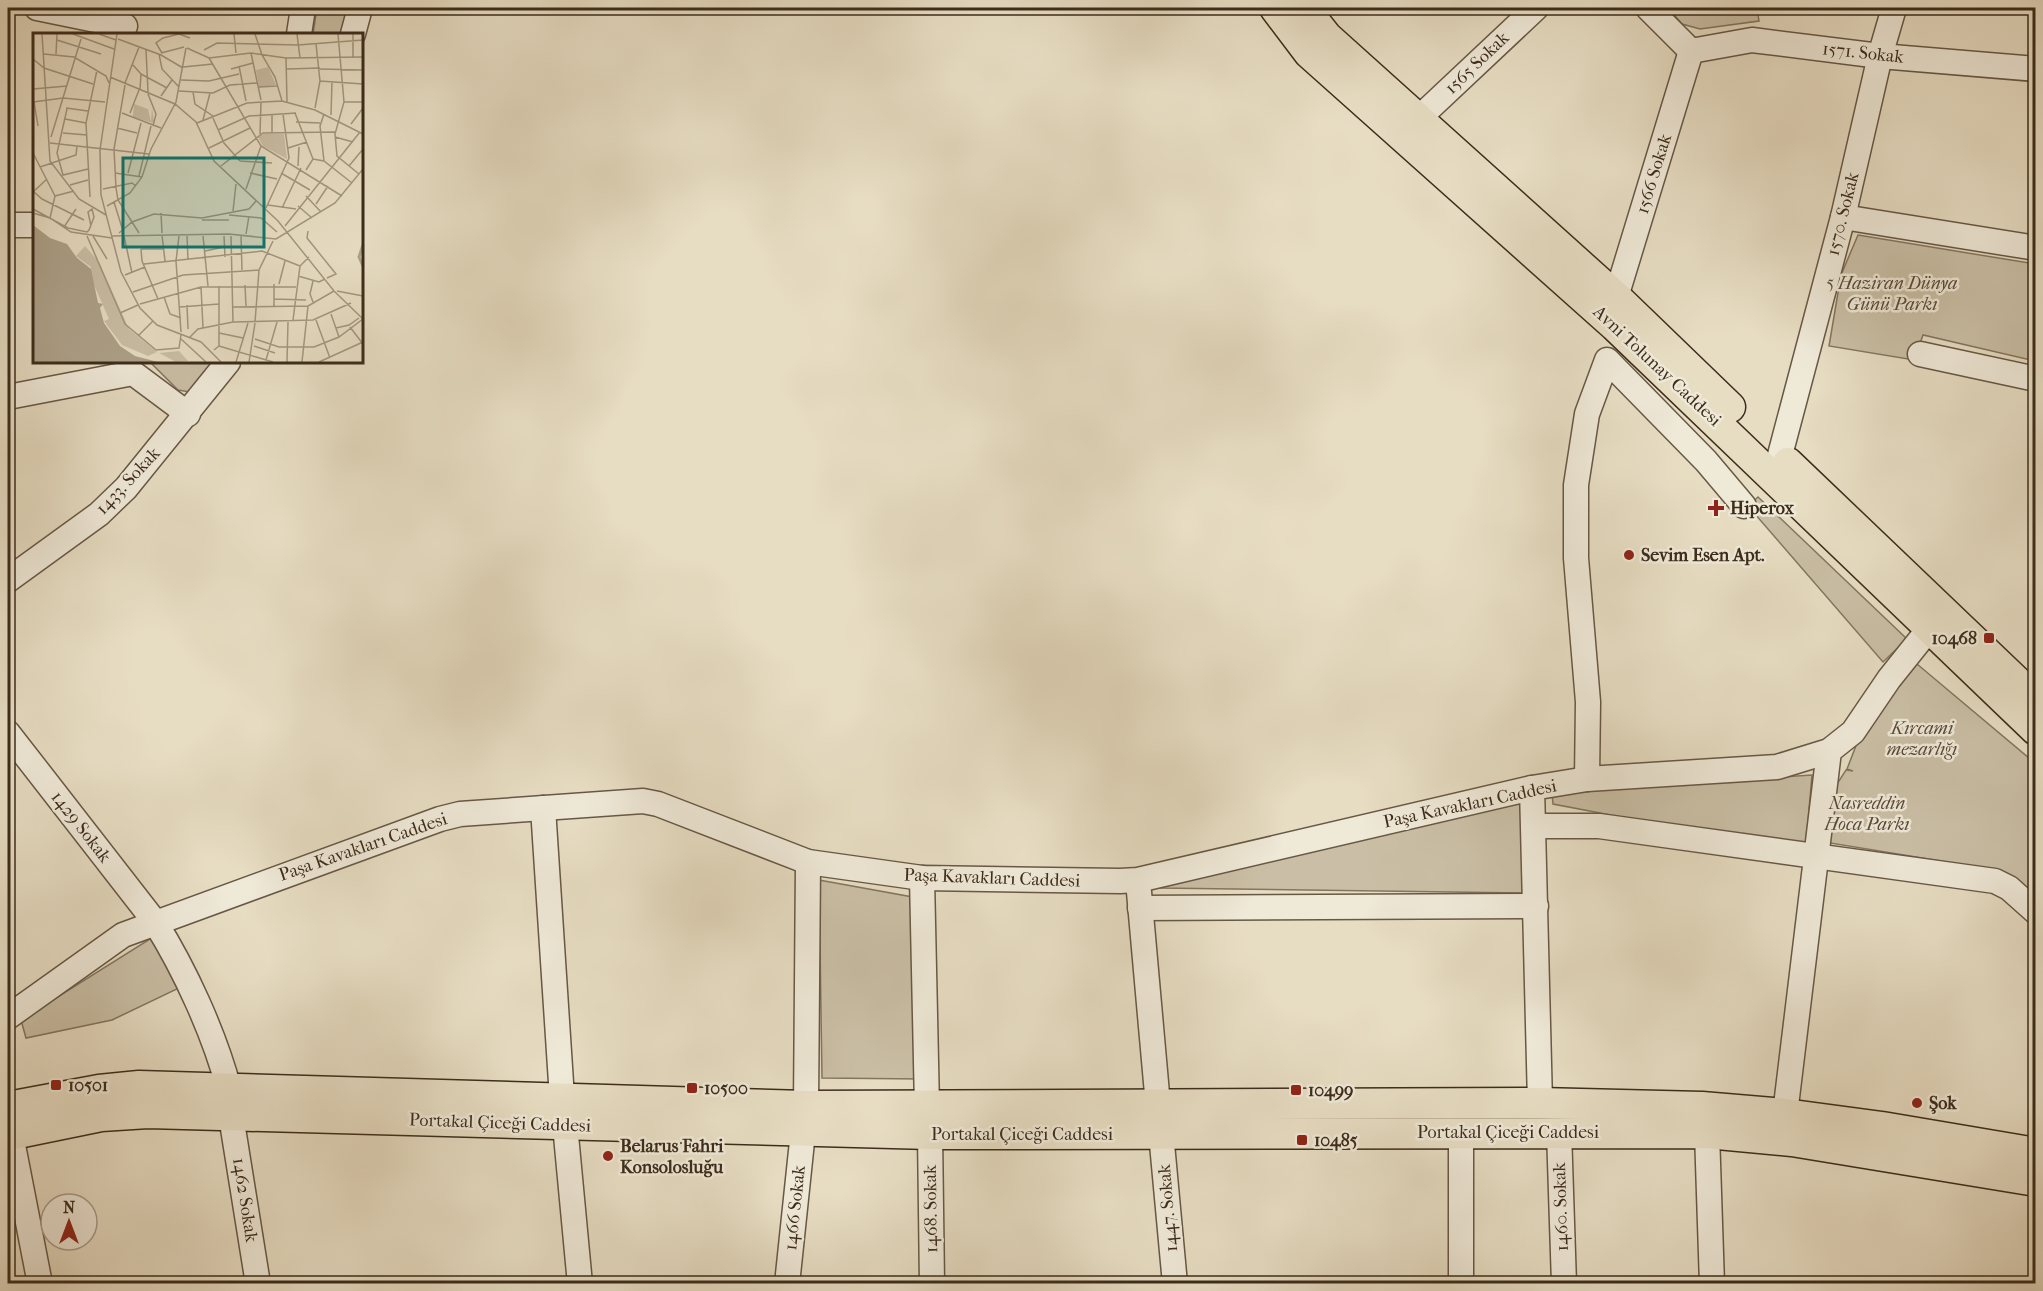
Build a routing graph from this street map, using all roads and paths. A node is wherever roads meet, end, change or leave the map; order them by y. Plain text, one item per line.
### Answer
1 (37, 8) edge
2 (303, 8) edge
3 (360, 8) edge
4 (1275, 8) edge
5 (1304, 8) edge
6 (1536, 8) edge
7 (1648, 8) edge
8 (1894, 8) edge
9 (126, 23) edge
10 (299, 33) edge
11 (353, 33) edge
12 (1691, 51) junction
13 (1880, 56) junction
14 (2036, 69) edge
15 (1419, 118) junction
16 (1843, 217) junction
17 (8, 225) edge
18 (33, 225) edge
19 (2036, 248) edge
20 (1616, 297) junction
21 (1920, 354) dead end
22 (227, 363) edge
23 (134, 367) edge
24 (2036, 379) edge
25 (8, 397) edge
26 (188, 414) junction
27 (1780, 455) junction
28 (1744, 506) dead end
29 (8, 580) edge
30 (1929, 629) junction
31 (2036, 700) edge
32 (2036, 730) edge
33 (8, 733) edge
34 (1829, 751) junction
35 (1587, 779) junction
36 (1532, 788) junction
37 (543, 808) junction
38 (1534, 826) junction
39 (1816, 855) junction
40 (808, 862) junction
41 (922, 878) junction
42 (1137, 880) junction
43 (1536, 906) junction
44 (1140, 908) junction
45 (2036, 912) edge
46 (154, 922) junction
47 (8, 1017) edge
48 (230, 1102) junction
49 (1540, 1103) junction
50 (563, 1112) junction
51 (1785, 1114) junction
52 (9, 1115) edge
53 (805, 1118) junction
54 (1160, 1119) junction
55 (929, 1120) junction
56 (1461, 1131) junction
57 (1559, 1131) junction
58 (1707, 1132) junction
59 (2036, 1153) edge
60 (2036, 1181) edge
61 (40, 1284) edge
62 (258, 1284) edge
63 (580, 1284) edge
64 (787, 1284) edge
65 (932, 1284) edge
66 (1175, 1284) edge
67 (1461, 1284) edge
68 (1563, 1284) edge
69 (1712, 1284) edge

1 - 9 street
2 - 10 street
3 - 11 street
4 - 30 main road, Avni Tolunay Caddesi
5 - 15 main road, Avni Tolunay Caddesi
6 - 15 street, 1565 Sokak
7 - 12 street
8 - 13 street, 1570. Sokak
12 - 13 street, 1571. Sokak
12 - 20 street, 1566 Sokak
13 - 14 street, 1571. Sokak
13 - 16 street, 1570. Sokak
15 - 20 main road, Avni Tolunay Caddesi
16 - 19 street
16 - 27 street, 1570. Sokak
17 - 18 street
20 - 27 main road, Avni Tolunay Caddesi
21 - 24 street
22 - 26 street, 1433. Sokak
23 - 25 street
23 - 26 street
26 - 29 street, 1433. Sokak
27 - 31 main road, Avni Tolunay Caddesi
28 - 35 street
30 - 32 main road, Avni Tolunay Caddesi
30 - 34 street, Paşa Kavakları Caddesi
33 - 46 street, 1429 Sokak
34 - 35 street, Paşa Kavakları Caddesi
34 - 39 street
35 - 36 street, Paşa Kavakları Caddesi
36 - 38 street
36 - 42 street, Paşa Kavakları Caddesi
37 - 40 street, Paşa Kavakları Caddesi
37 - 46 street, Paşa Kavakları Caddesi
37 - 50 street
38 - 39 street
38 - 43 street
39 - 45 street
39 - 51 street
40 - 41 street, Paşa Kavakları Caddesi
40 - 53 street, 1466 Sokak
41 - 42 street, Paşa Kavakları Caddesi
41 - 55 street, 1468. Sokak
42 - 44 street, 1447. Sokak
43 - 44 street
43 - 49 street
44 - 54 street, 1447. Sokak
46 - 47 street, Paşa Kavakları Caddesi
46 - 48 street, 1429 Sokak
48 - 50 main road, Portakal Çiceği Caddesi
48 - 52 main road, Portakal Çiceği Caddesi
48 - 62 street, 1462 Sokak
49 - 51 main road, Portakal Çiceği Caddesi
49 - 54 main road, Portakal Çiceği Caddesi
50 - 53 main road, Portakal Çiceği Caddesi
50 - 63 street
51 - 59 main road, Portakal Çiceği Caddesi
52 - 61 street
53 - 55 main road, Portakal Çiceği Caddesi
53 - 64 street, 1466 Sokak
54 - 55 main road, Portakal Çiceği Caddesi
54 - 56 main road, Portakal Çiceği Caddesi
54 - 66 street, 1447. Sokak
55 - 65 street, 1468. Sokak
56 - 57 main road, Portakal Çiceği Caddesi
56 - 67 street
57 - 58 main road, Portakal Çiceği Caddesi
57 - 68 street, 1460. Sokak
58 - 60 main road, Portakal Çiceği Caddesi
58 - 69 street

